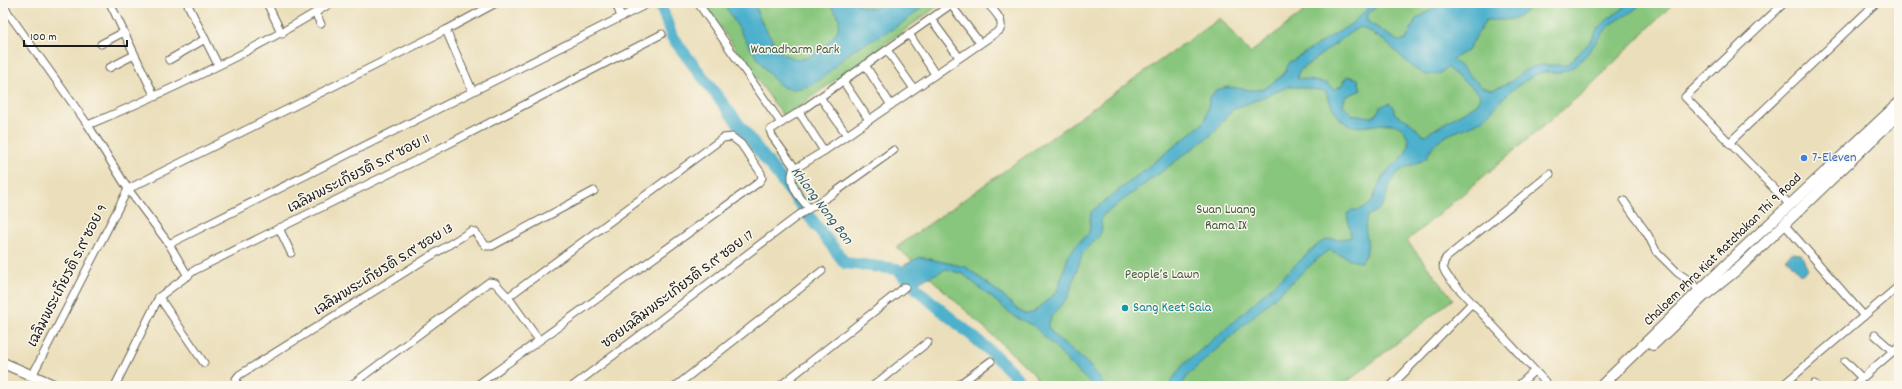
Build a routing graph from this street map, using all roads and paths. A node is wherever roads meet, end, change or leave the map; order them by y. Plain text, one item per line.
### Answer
1 (4, 3) edge
2 (110, 3) edge
3 (187, 3) edge
4 (267, 3) edge
5 (331, 3) edge
6 (496, 3) edge
7 (616, 3) edge
8 (649, 3) edge
9 (698, 3) edge
10 (987, 3) edge
11 (1784, 3) edge
12 (1876, 3) edge
13 (952, 4) edge
14 (316, 13) junction
15 (621, 17) junction
16 (931, 19) junction
17 (321, 24) dead end
18 (446, 30) junction
19 (124, 32) junction
20 (282, 34) junction
21 (662, 34) dead end
22 (909, 34) junction
23 (205, 39) junction
24 (980, 43) junction
25 (101, 44) dead end
26 (887, 50) junction
27 (134, 54) junction
28 (959, 57) junction
29 (170, 60) dead end
30 (218, 65) junction
31 (865, 65) junction
32 (109, 68) dead end
33 (935, 74) junction
34 (843, 81) junction
35 (914, 89) junction
36 (472, 90) junction
37 (155, 97) junction
38 (820, 97) junction
39 (1899, 103) edge
40 (890, 105) junction
41 (799, 112) junction
42 (1899, 114) edge
43 (869, 120) junction
44 (782, 123) junction
45 (88, 125) junction
46 (847, 135) junction
47 (1729, 143) junction
48 (894, 150) dead end
49 (824, 151) junction
50 (795, 168) junction
51 (1550, 174) dead end
52 (128, 188) junction
53 (594, 191) dead end
54 (1624, 200) dead end
55 (1790, 205) junction
56 (808, 209) junction
57 (1784, 224) junction
58 (279, 228) junction
59 (169, 244) junction
60 (290, 253) dead end
61 (822, 271) dead end
62 (188, 276) junction
63 (1899, 286) edge
64 (906, 287) dead end
65 (1700, 291) junction
66 (160, 296) junction
67 (508, 297) junction
68 (1472, 303) junction
69 (1864, 316) junction
70 (1875, 335) dead end
71 (538, 340) junction
72 (928, 342) dead end
73 (1899, 346) edge
74 (1893, 351) junction
75 (991, 360) dead end
76 (1844, 361) dead end
77 (3, 363) edge
78 (204, 363) dead end
79 (3, 371) edge
80 (1534, 371) junction
81 (1862, 378) junction
82 (35, 383) edge
83 (56, 386) edge
84 (115, 386) edge
85 (238, 386) edge
86 (350, 386) edge
87 (476, 386) edge
88 (573, 386) edge
89 (676, 386) edge
90 (780, 386) edge
91 (873, 386) edge
92 (957, 386) edge
93 (1390, 386) edge
94 (1518, 386) edge
95 (1549, 386) edge
96 (1601, 386) edge
97 (1611, 386) edge
98 (1782, 386) edge
99 (1853, 386) edge

1 - 45 street
2 - 19 street
3 - 23 street
4 - 20 street
5 - 14 street
6 - 18 street
7 - 15 street
8 - 15 street
9 - 44 street
10 - 24 street
11 - 47 street
12 - 47 street
13 - 16 street
13 - 24 street
14 - 17 street
14 - 20 street
15 - 36 street
16 - 22 street
16 - 28 street
18 - 36 street
18 - 52 street
19 - 25 street
19 - 27 street
20 - 30 street
21 - 58 street, เฉลิมพระเกียรติ ร.๙ ซอย 11
22 - 26 street
22 - 33 street
23 - 29 street
23 - 30 street
24 - 28 street
26 - 31 street
26 - 35 street
27 - 32 street
27 - 37 street
28 - 33 street
30 - 37 street
31 - 34 street
31 - 40 street
33 - 35 street
34 - 38 street
34 - 43 street
35 - 40 street
36 - 59 street
37 - 45 street
38 - 41 street
38 - 46 street
39 - 55 main road, Chaloem Phra Kiat Ratchakan Thi 9 Road
40 - 43 street
41 - 44 street
41 - 49 street
42 - 57 main road, Chaloem Phra Kiat Ratchakan Thi 9 Road
43 - 46 street
44 - 50 street
45 - 52 street
46 - 49 street
47 - 55 street
48 - 56 street, ซอยเฉลิมพระเกียรติ ร.๙ ซอย 17
49 - 50 street
50 - 56 street
51 - 68 street
52 - 59 street
52 - 82 street, เฉลิมพระเกียรติ ร.๙ ซอย 9
53 - 85 street, เฉลิมพระเกียรติ ร.๙ ซอย 13
54 - 65 street
55 - 65 main road, Chaloem Phra Kiat Ratchakan Thi 9 Road
56 - 88 street, ซอยเฉลิมพระเกียรติ ร.๙ ซอย 17
57 - 69 street
57 - 97 main road, Chaloem Phra Kiat Ratchakan Thi 9 Road
58 - 60 street
58 - 62 street, เฉลิมพระเกียรติ ร.๙ ซอย 11
59 - 62 street
61 - 89 street
62 - 66 street, เฉลิมพระเกียรติ ร.๙ ซอย 11
63 - 69 street
64 - 90 street
65 - 96 main road, Chaloem Phra Kiat Ratchakan Thi 9 Road
66 - 78 street
66 - 84 street, เฉลิมพระเกียรติ ร.๙ ซอย 11
67 - 71 street
67 - 71 street
67 - 86 street
68 - 80 street
68 - 93 street
69 - 98 street
70 - 74 street
71 - 87 street
72 - 91 street
73 - 74 street
74 - 81 street
75 - 92 street
76 - 81 street
77 - 82 main road
79 - 82 main road
80 - 94 street
80 - 95 street
81 - 99 street
82 - 83 main road

